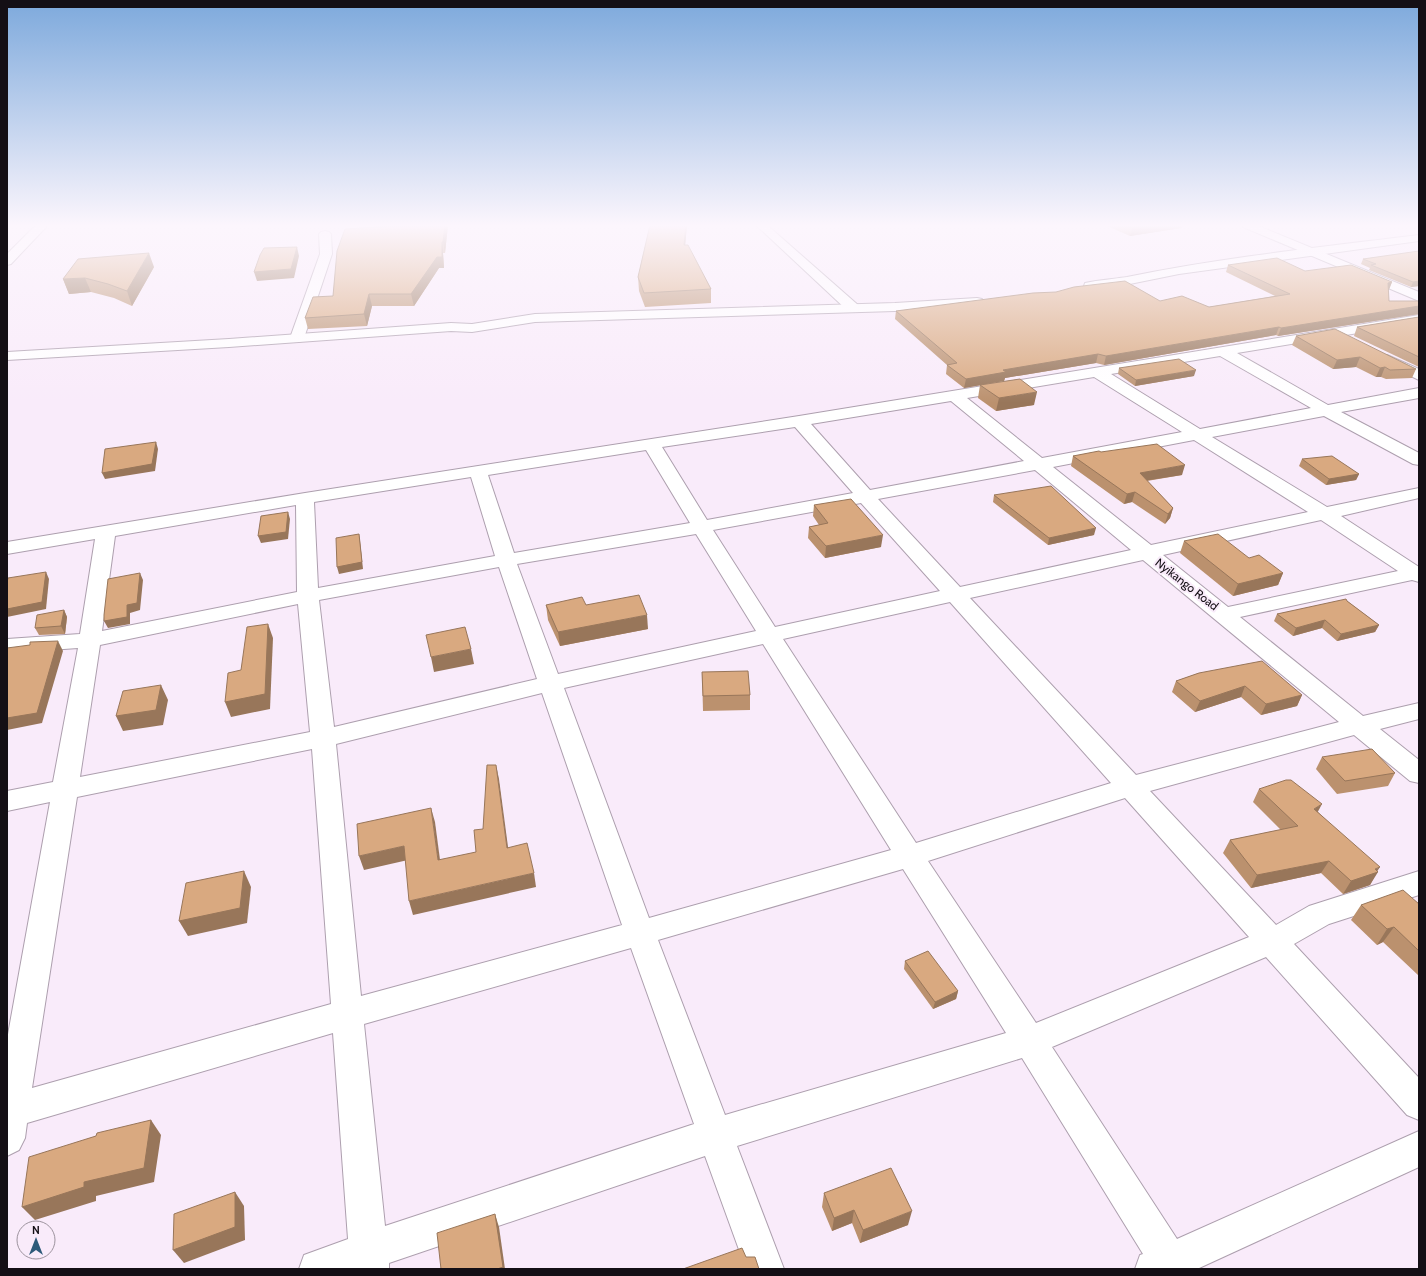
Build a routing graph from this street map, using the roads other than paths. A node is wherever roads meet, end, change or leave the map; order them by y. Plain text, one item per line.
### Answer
1 (315, 285) edge
2 (827, 285) edge
3 (1102, 285) edge
4 (1390, 285) edge
5 (1080, 286) edge
6 (1419, 297) edge
7 (988, 300) edge
8 (853, 308) junction
9 (1419, 319) edge
10 (1334, 333) junction
11 (297, 338) junction
12 (1355, 344) edge
13 (1222, 351) junction
14 (1377, 354) edge
15 (7, 356) edge
16 (1097, 372) junction
17 (1419, 375) edge
18 (1419, 393) edge
19 (955, 396) junction
20 (1325, 410) junction
21 (799, 421) junction
22 (1196, 434) junction
23 (651, 444) junction
24 (1419, 460) edge
25 (1038, 464) junction
26 (478, 471) junction
27 (1419, 493) edge
28 (865, 496) junction
29 (305, 498) junction
30 (1325, 514) junction
31 (701, 527) junction
32 (106, 531) junction
33 (7, 548) edge
34 (1147, 553) junction
35 (506, 560) junction
36 (1418, 574) edge
37 (956, 595) junction
38 (308, 596) junction
39 (1224, 614) junction
40 (770, 636) junction
41 (90, 640) junction
42 (7, 646) edge
43 (551, 683) junction
44 (1419, 711) edge
45 (1359, 725) junction
46 (323, 738) junction
47 (1419, 774) edge
48 (1129, 787) junction
49 (65, 789) junction
50 (7, 801) edge
51 (909, 856) junction
52 (1419, 883) edge
53 (640, 933) junction
54 (1273, 941) junction
55 (347, 1014) junction
56 (1029, 1041) junction
57 (1419, 1103) edge
58 (8, 1120) edge
59 (715, 1135) junction
60 (1419, 1149) edge
61 (369, 1260) edge
62 (1166, 1267) edge
63 (318, 1269) edge
64 (765, 1269) edge

1 - 11 street
2 - 8 street
3 - 5 street
4 - 6 street
7 - 8 street
8 - 11 street
9 - 10 street
10 - 12 street
10 - 13 street
11 - 15 street
13 - 16 street
13 - 20 street
14 - 17 street
16 - 19 street
16 - 22 street
18 - 20 street
19 - 21 street
19 - 25 street, Nyikango Road
20 - 22 street
20 - 24 street
21 - 23 street
21 - 28 street
22 - 25 street
22 - 30 street
23 - 26 street
23 - 31 street
25 - 28 street
25 - 34 street, Nyikango Road
26 - 29 street
26 - 35 street
27 - 30 street
28 - 31 street
28 - 37 street
29 - 32 street
29 - 38 street
30 - 34 street
30 - 36 street
31 - 35 street
31 - 40 street
32 - 33 street
32 - 41 street
34 - 37 street
34 - 39 street, Nyikango Road
35 - 38 street
35 - 43 street
36 - 39 street
37 - 40 street
37 - 48 street
38 - 41 street
38 - 46 street
39 - 45 street, Nyikango Road
40 - 43 street
40 - 51 street
41 - 42 street
41 - 49 street
43 - 46 street
43 - 53 street
44 - 45 street
45 - 47 street, Nyikango Road
45 - 48 street
46 - 49 street
46 - 55 street
48 - 51 street
48 - 54 street
49 - 50 street
49 - 58 street
51 - 53 street
51 - 56 street
52 - 54 street
53 - 55 street
53 - 59 street
54 - 56 street
54 - 57 street
55 - 58 street
55 - 61 street
56 - 59 street
56 - 62 street
59 - 61 street
59 - 64 street
60 - 62 street
61 - 63 street

